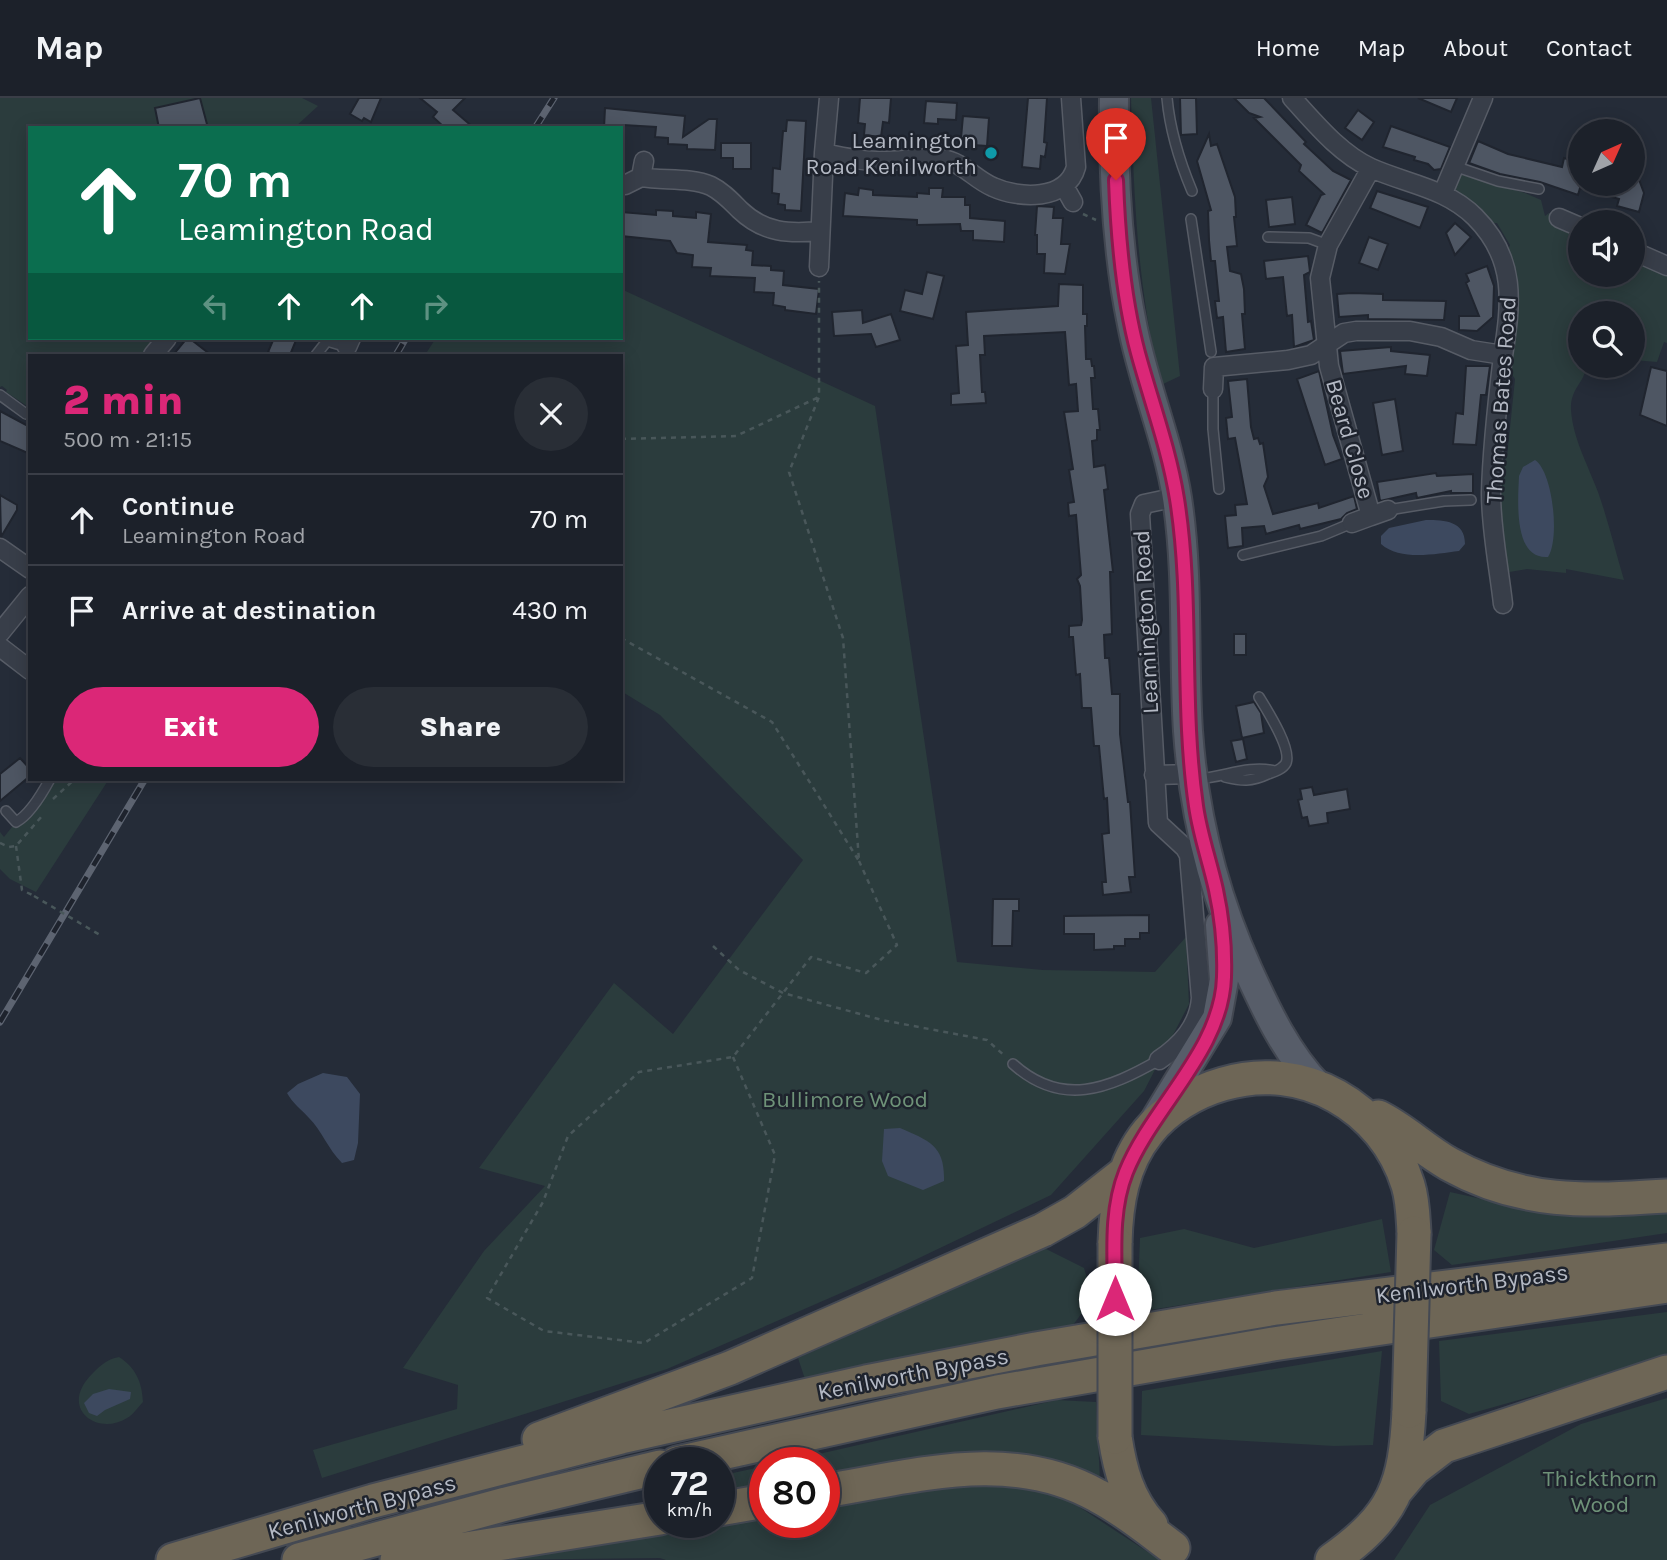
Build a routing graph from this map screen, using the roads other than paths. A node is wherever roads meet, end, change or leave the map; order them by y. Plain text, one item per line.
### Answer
1 (829, 98) edge
2 (1071, 98) edge
3 (1114, 98) edge
4 (1167, 98) edge
5 (1292, 98) edge
6 (1483, 98) edge
7 (824, 153) junction
8 (1454, 166) junction
9 (1371, 168) junction
10 (637, 174) dead end
11 (1539, 189) dead end
12 (1192, 191) dead end
13 (1443, 193) junction
14 (1559, 218) dead end
15 (1191, 219) dead end
16 (1568, 222) edge
17 (820, 231) junction
18 (1268, 237) dead end
19 (1328, 245) junction
20 (1645, 256) edge
21 (1667, 266) edge
22 (819, 267) road end
23 (165, 340) edge
24 (349, 342) edge
25 (1327, 343) junction
26 (154, 354) edge
27 (317, 354) edge
28 (1503, 355) junction
29 (1212, 359) junction
30 (1213, 389) joint
31 (0, 395) edge
32 (26, 414) dead end
33 (1219, 489) dead end
34 (1177, 497) junction
35 (1471, 500) dead end
36 (1379, 513) junction
37 (1352, 523) joint
38 (0, 548) edge
39 (1243, 555) dead end
40 (28, 568) edge
41 (28, 598) edge
42 (1503, 604) dead end
43 (0, 633) edge
44 (0, 647) edge
45 (28, 668) edge
46 (1259, 697) dead end
47 (1154, 775) junction
48 (1193, 777) junction
49 (49, 781) edge
50 (6, 811) dead end
51 (1216, 891) junction
52 (1158, 1060) joint
53 (1013, 1064) road end
54 (1319, 1087) junction
55 (1354, 1105) junction
56 (1146, 1133) junction
57 (1126, 1172) junction
58 (1667, 1196) edge
59 (1667, 1259) edge
60 (1667, 1286) edge
61 (1667, 1372) edge
62 (735, 1450) edge
63 (644, 1471) edge
64 (840, 1488) edge
65 (373, 1501) junction
66 (1390, 1502) junction
67 (644, 1521) edge
68 (1183, 1554) edge
69 (173, 1560) edge
70 (299, 1560) edge
71 (397, 1560) edge
72 (1332, 1560) edge
73 (1354, 1560) edge

1 - 7 street
2 - 7 street
3 - 34 main road, Leamington Road
4 - 12 lane
5 - 9 street, Thomas Bates Road
6 - 8 street
7 - 17 street
8 - 11 lane
8 - 13 street
9 - 13 street, Thomas Bates Road
9 - 19 street, Beard Close
10 - 17 street
13 - 28 street, Thomas Bates Road
14 - 16 street
15 - 29 lane
17 - 22 street
18 - 19 lane
19 - 25 street, Beard Close
20 - 21 street
23 - 26 street
24 - 27 lane
25 - 28 street
25 - 29 street
25 - 36 street, Beard Close
28 - 42 street, Thomas Bates Road
29 - 30 street
30 - 33 lane
31 - 32 lane
34 - 47 street, Leamington Road
34 - 48 main road, Leamington Road
35 - 36 lane
36 - 37 street, Beard Close
37 - 39 lane
38 - 40 street
41 - 43 street
44 - 45 street
46 - 48 lane
47 - 48 street
47 - 52 street, Leamington Road
48 - 51 main road, Leamington Road
49 - 50 lane
51 - 54 main road, Leamington Road
51 - 56 main road, Leamington Road
52 - 53 lane, Leamington Road
54 - 55 highway
54 - 56 highway
55 - 58 highway
55 - 66 highway, bridge
56 - 57 highway
57 - 65 highway
57 - 68 highway, bridge
59 - 65 highway, Kenilworth Bypass
60 - 62 highway, Kenilworth Bypass
61 - 66 highway
63 - 70 highway, Kenilworth Bypass
64 - 68 highway
65 - 69 highway, Kenilworth Bypass
66 - 72 highway
66 - 73 highway
67 - 71 highway

